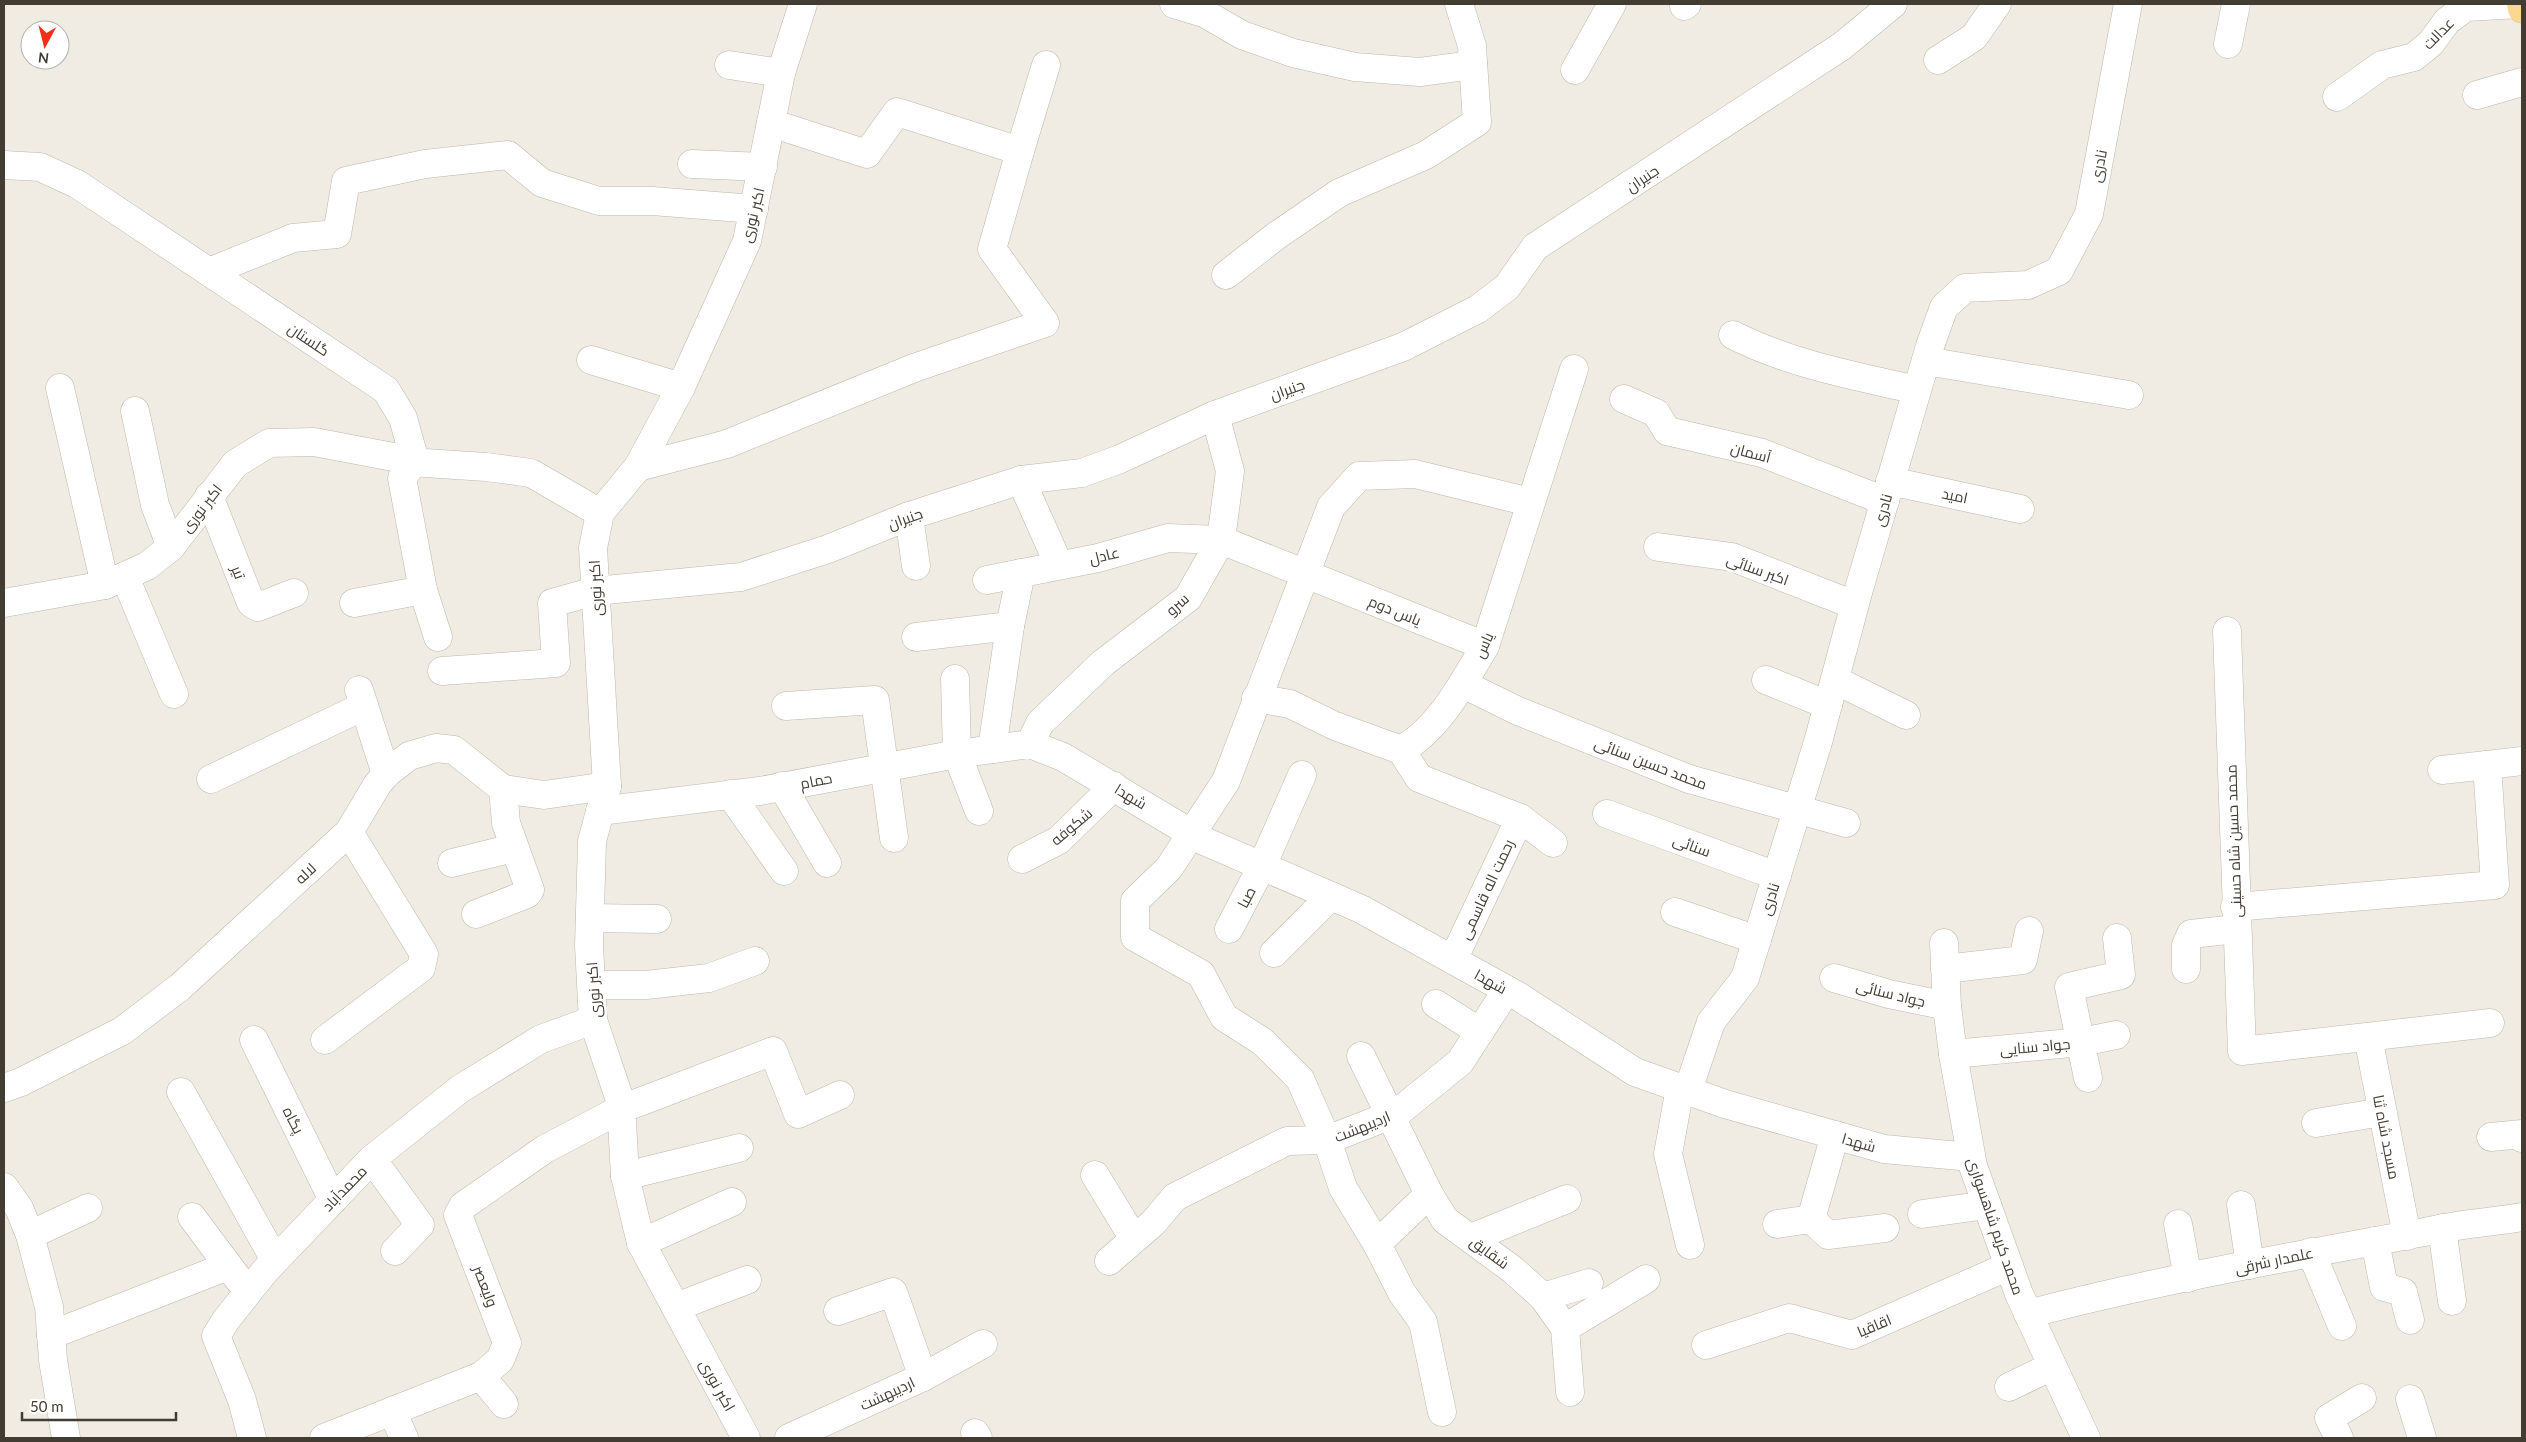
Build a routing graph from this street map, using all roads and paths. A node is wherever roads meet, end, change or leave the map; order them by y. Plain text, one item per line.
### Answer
1 (803, 4) edge
2 (1174, 4) edge
3 (1459, 4) edge
4 (1612, 4) edge
5 (1893, 4) edge
6 (1997, 4) edge
7 (2128, 4) edge
8 (2236, 4) edge
9 (2521, 4) edge
10 (2522, 9) edge
11 (2228, 44) dead end
12 (1938, 60) dead end
13 (1046, 64) dead end
14 (728, 65) dead end
15 (1473, 65) junction
16 (1575, 70) dead end
17 (780, 73) junction
18 (2522, 82) edge
19 (2478, 96) dead end
20 (2336, 97) dead end
21 (771, 122) junction
22 (1020, 151) junction
23 (692, 164) dead end
24 (4, 165) edge
25 (763, 167) junction
26 (754, 209) junction
27 (209, 272) junction
28 (1226, 275) dead end
29 (1733, 335) dead end
30 (591, 360) dead end
31 (1926, 362) junction
32 (1574, 369) dead end
33 (682, 387) junction
34 (60, 388) dead end
35 (1917, 390) junction
36 (2130, 395) dead end
37 (1624, 399) dead end
38 (135, 411) dead end
39 (1215, 415) junction
40 (415, 461) junction
41 (638, 467) junction
42 (1021, 480) junction
43 (1888, 491) junction
44 (210, 496) junction
45 (1530, 502) junction
46 (2020, 509) dead end
47 (600, 513) junction
48 (908, 516) junction
49 (1221, 540) junction
50 (171, 547) junction
51 (1658, 547) dead end
52 (916, 566) dead end
53 (1059, 566) junction
54 (1021, 573) junction
55 (1305, 574) junction
56 (987, 580) dead end
57 (115, 581) junction
58 (423, 590) junction
59 (595, 591) junction
60 (294, 593) dead end
61 (4, 603) edge
62 (354, 603) dead end
63 (1854, 605) junction
64 (1010, 626) junction
65 (2227, 631) dead end
66 (438, 637) dead end
67 (916, 637) dead end
68 (1485, 646) junction
69 (442, 671) dead end
70 (955, 679) dead end
71 (1766, 680) dead end
72 (1463, 684) junction
73 (1831, 692) junction
74 (174, 694) dead end
75 (1256, 698) junction
76 (786, 706) dead end
77 (1906, 715) dead end
78 (1030, 744) junction
79 (992, 749) junction
80 (1401, 750) junction
81 (957, 754) junction
82 (2522, 761) edge
83 (2487, 765) junction
84 (883, 768) junction
85 (2442, 770) dead end
86 (386, 774) junction
87 (1302, 775) dead end
88 (211, 779) dead end
89 (782, 786) junction
90 (1114, 786) junction
91 (503, 790) junction
92 (730, 794) junction
93 (604, 799) junction
94 (1797, 810) junction
95 (978, 811) dead end
96 (1607, 814) dead end
97 (1520, 818) junction
98 (1846, 823) dead end
99 (349, 832) junction
100 (1192, 833) junction
101 (894, 838) dead end
102 (1553, 843) dead end
103 (513, 848) junction
104 (1022, 859) dead end
105 (452, 863) dead end
106 (827, 863) dead end
107 (1262, 866) junction
108 (784, 870) dead end
109 (1776, 876) junction
110 (1331, 896) junction
111 (1676, 912) dead end
112 (476, 914) dead end
113 (590, 918) junction
114 (2236, 918) junction
115 (657, 919) dead end
116 (1229, 929) dead end
117 (2029, 931) dead end
118 (2117, 938) dead end
119 (1757, 940) junction
120 (1274, 953) dead end
121 (1453, 960) junction
122 (755, 962) dead end
123 (2186, 969) dead end
124 (1834, 978) dead end
125 (592, 985) junction
126 (1507, 990) junction
127 (1436, 1004) dead end
128 (1947, 1006) junction
129 (593, 1020) junction
130 (2490, 1023) dead end
131 (1480, 1032) junction
132 (2116, 1035) dead end
133 (2368, 1037) junction
134 (254, 1040) dead end
135 (325, 1040) dead end
136 (2082, 1042) junction
137 (1953, 1054) junction
138 (1361, 1056) dead end
139 (2088, 1078) dead end
140 (4, 1088) edge
141 (1684, 1089) junction
142 (181, 1092) dead end
143 (840, 1095) dead end
144 (621, 1109) junction
145 (2382, 1112) junction
146 (1391, 1115) junction
147 (2316, 1123) dead end
148 (1834, 1135) junction
149 (2491, 1137) dead end
150 (2522, 1138) edge
151 (1327, 1140) junction
152 (739, 1148) dead end
153 (1971, 1157) junction
154 (372, 1159) junction
155 (1095, 1175) dead end
156 (625, 1176) junction
157 (4, 1187) edge
158 (1429, 1194) junction
159 (1567, 1199) dead end
160 (333, 1200) junction
161 (732, 1202) dead end
162 (1987, 1205) junction
163 (2241, 1205) dead end
164 (88, 1208) dead end
165 (1922, 1214) dead end
166 (192, 1217) dead end
167 (2522, 1217) edge
168 (1811, 1220) junction
169 (1777, 1224) dead end
170 (2178, 1224) dead end
171 (1885, 1228) dead end
172 (2442, 1228) junction
173 (30, 1235) junction
174 (2408, 1236) junction
175 (1471, 1238) junction
176 (1134, 1239) junction
177 (2375, 1241) junction
178 (641, 1243) junction
179 (1377, 1244) junction
180 (1690, 1245) dead end
181 (395, 1251) dead end
182 (2311, 1252) junction
183 (275, 1260) junction
184 (1109, 1261) dead end
185 (2250, 1265) junction
186 (228, 1266) junction
187 (2009, 1266) junction
188 (2188, 1278) junction
189 (1646, 1279) dead end
190 (747, 1280) dead end
191 (1589, 1283) dead end
192 (248, 1292) junction
193 (1543, 1297) junction
194 (2452, 1301) dead end
195 (676, 1307) junction
196 (838, 1312) dead end
197 (2028, 1314) junction
198 (2410, 1320) dead end
199 (2342, 1326) dead end
200 (1565, 1328) junction
201 (52, 1335) junction
202 (983, 1344) dead end
203 (1706, 1345) dead end
204 (2052, 1366) junction
205 (481, 1376) junction
206 (923, 1377) junction
207 (2009, 1387) dead end
208 (1570, 1392) dead end
209 (2362, 1398) dead end
210 (2410, 1399) dead end
211 (504, 1404) dead end
212 (392, 1411) junction
213 (1442, 1412) dead end
214 (249, 1437) edge
215 (66, 1438) edge
216 (324, 1438) edge
217 (404, 1438) edge
218 (746, 1438) edge
219 (789, 1438) edge
220 (2086, 1438) edge
221 (2339, 1438) edge
222 (2422, 1438) edge

1 - 17 street, اکبر نوری
2 - 15 street
3 - 15 street
4 - 16 street
5 - 39 street, جنیران
6 - 12 street
7 - 31 street, نادری
8 - 11 street
9 - 10 main road
9 - 20 street, عدالت
13 - 22 street
14 - 17 street
15 - 28 street
17 - 21 street, اکبر نوری
18 - 19 street
21 - 22 street
21 - 25 street, اکبر نوری
22 - 41 street
23 - 25 street
24 - 27 street, گلستان
25 - 26 street, اکبر نوری
26 - 27 street
26 - 33 street, اکبر نوری
27 - 40 street, گلستان
29 - 35 street
30 - 33 street
31 - 35 street, نادری
31 - 36 street
32 - 45 street, یاس
33 - 41 street, اکبر نوری
34 - 57 street
35 - 43 street, نادری
37 - 43 street, آسمان
38 - 50 street
39 - 42 street, جنیران
39 - 49 street, سرو
40 - 44 street, اکبر نوری
40 - 47 street, اکبر نوری
40 - 58 street
41 - 47 street, اکبر نوری
42 - 48 street, جنیران
42 - 53 street
43 - 46 street, امید
43 - 63 street, نادری
44 - 50 street, اکبر نوری
44 - 60 street, تیر
45 - 55 street
45 - 68 street, یاس
47 - 59 street, اکبر نوری
48 - 52 street
48 - 59 street, جنیران
49 - 53 street, عادل
49 - 55 street, عادل
49 - 78 street, سرو
50 - 57 street, اکبر نوری
51 - 63 street, اکبر سنائی
53 - 54 street, عادل
54 - 56 street, عادل
54 - 64 street
55 - 68 street, یاس دوم
55 - 75 street
57 - 61 street, اکبر نوری
57 - 74 street
58 - 62 street
58 - 66 street
59 - 69 street, جنیران
59 - 93 street, اکبر نوری
63 - 73 street, نادری
64 - 67 street
64 - 79 street
65 - 114 street, محمد حسین شاه حسینی
68 - 72 street, یاس
70 - 81 street
71 - 73 street
72 - 80 street, یاس
72 - 94 street, محمد حسین سنائی
73 - 77 street
73 - 94 street, نادری
75 - 80 street
75 - 100 street
76 - 84 street
78 - 79 street, حمام
78 - 90 street, شهدا
79 - 81 street, حمام
80 - 97 street
81 - 84 street, حمام
81 - 95 street
82 - 83 street
83 - 85 street
83 - 114 street
84 - 89 street, حمام
84 - 101 street
86 - 88 street
86 - 91 street, لاله
86 - 99 street, لاله
87 - 107 street, صبا
89 - 92 street, حمام
89 - 106 street
90 - 100 street, شهدا
90 - 104 street, شکوفه
91 - 93 street
91 - 103 street
92 - 93 street, حمام
92 - 108 street
93 - 113 street, اکبر نوری
94 - 98 street, محمد حسین سنائی
94 - 109 street, نادری
96 - 109 street, سنائی
97 - 102 street
97 - 121 street, رحمت اله قاسمی
99 - 135 street
99 - 140 street, لاله
100 - 107 street, شهدا
100 - 151 street
103 - 105 street
103 - 112 street
107 - 110 street, شهدا
107 - 116 street, صبا
109 - 119 street, نادری
110 - 120 street
110 - 121 street, شهدا
111 - 119 street
113 - 115 street
113 - 125 street, اکبر نوری
114 - 123 street
114 - 133 street, محمد حسین شاه حسینی
117 - 128 street, محمد کریم شاهسواری
118 - 136 street
119 - 141 street, نادری
121 - 126 street, شهدا
122 - 125 street
124 - 128 street, جواد سنائی
125 - 129 street, اکبر نوری
126 - 131 street, اردیبهشت
126 - 141 street, شهدا
127 - 131 street
128 - 137 street, محمد کریم شاهسواری
129 - 144 street, اکبر نوری
129 - 154 street, محمدآباد
130 - 133 street
131 - 146 street, اردیبهشت
132 - 136 street, جواد سنایی
133 - 145 street, مسجد شاه ثنا
134 - 160 street, پگاه
136 - 137 street, جواد سنایی
136 - 139 street
137 - 153 street, محمد کریم شاهسواری
138 - 146 street, شقایق
141 - 148 street, شهدا
141 - 180 street, نادری
142 - 183 street
143 - 144 street
144 - 156 street, اکبر نوری
144 - 205 street, ولیعصر
145 - 147 street
145 - 174 street, مسجد شاه ثنا
146 - 151 street, اردیبهشت
146 - 158 street, شقایق
148 - 153 street, شهدا
148 - 168 street
149 - 150 street
151 - 176 street, اردیبهشت
151 - 179 street
152 - 156 street
153 - 162 street, محمد کریم شاهسواری
154 - 160 street, محمدآباد
154 - 181 street
155 - 176 street
156 - 178 street, اکبر نوری
157 - 173 street
158 - 175 street, شقایق
158 - 179 street
159 - 175 street
160 - 183 street, محمدآباد
161 - 178 street
162 - 165 street
162 - 187 street, محمد کریم شاهسواری
163 - 185 street
164 - 173 street
166 - 186 street
167 - 172 street, علمدار شرقی
168 - 169 street
168 - 171 street
170 - 188 street
172 - 174 street, علمدار شرقی
172 - 194 street
173 - 201 street
174 - 177 street, علمدار شرقی
175 - 193 street, شقایق
176 - 184 street, اردیبهشت
177 - 182 street, علمدار شرقی
177 - 198 street
178 - 195 street, اکبر نوری
179 - 213 street
182 - 185 street, علمدار شرقی
182 - 199 street
183 - 192 street, محمدآباد
185 - 188 street, علمدار شرقی
186 - 192 street
186 - 201 street
187 - 197 street, محمد کریم شاهسواری
187 - 203 street, اقاقیا
188 - 197 street, علمدار شرقی
189 - 200 street
190 - 195 street
191 - 193 street
192 - 214 street, محمدآباد
193 - 200 street, شقایق
195 - 218 street, اکبر نوری
196 - 206 street
197 - 204 street, محمد کریم شاهسواری
200 - 208 street
201 - 215 street
202 - 206 street, اردیبهشت
204 - 207 street
204 - 220 street, محمد کریم شاهسواری
205 - 211 street
205 - 212 street, ولیعصر
206 - 219 street, اردیبهشت
209 - 221 street
210 - 222 street
212 - 216 street, ولیعصر
212 - 217 street

